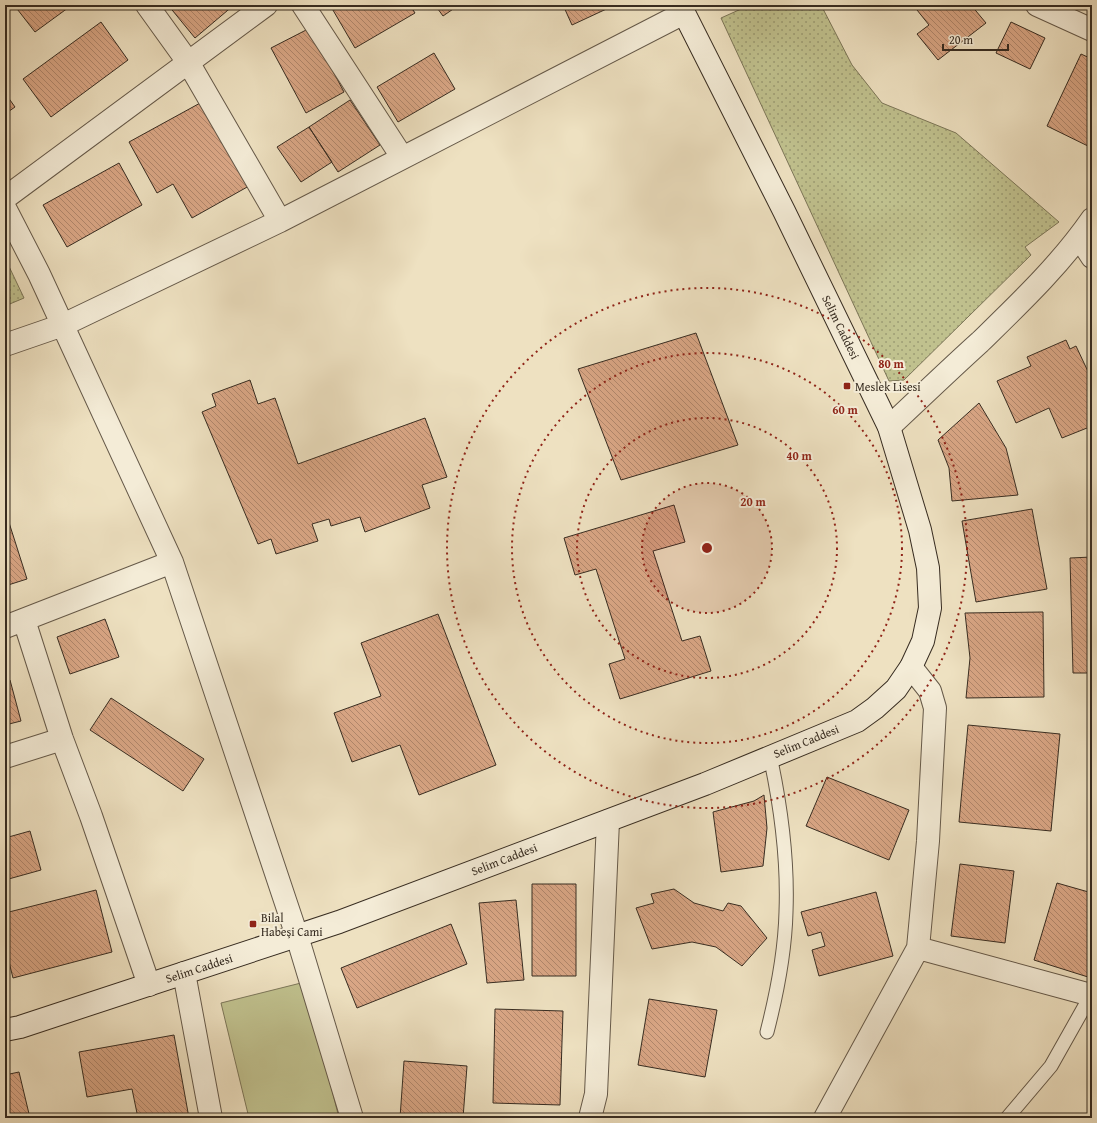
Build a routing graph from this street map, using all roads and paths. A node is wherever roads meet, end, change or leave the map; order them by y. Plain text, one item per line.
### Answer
1 (147, 5) edge
2 (266, 5) edge
3 (303, 5) edge
4 (1037, 5) edge
5 (682, 9) edge
6 (1092, 30) edge
7 (188, 62) junction
8 (402, 157) junction
9 (5, 198) edge
10 (5, 208) edge
11 (1092, 218) edge
12 (280, 220) junction
13 (1079, 237) junction
14 (1092, 256) edge
15 (63, 324) junction
16 (5, 346) edge
17 (889, 427) junction
18 (172, 562) junction
19 (14, 623) edge
20 (911, 667) junction
21 (62, 739) junction
22 (770, 756) junction
23 (5, 758) edge
24 (608, 820) junction
25 (297, 936) junction
26 (918, 948) junction
27 (184, 973) junction
28 (149, 985) junction
29 (1092, 994) edge
30 (5, 1030) edge
31 (767, 1032) dead end
32 (211, 1118) edge
33 (352, 1118) edge
34 (590, 1118) edge
35 (825, 1118) edge
36 (1007, 1118) edge

1 - 7 street
2 - 7 street
3 - 8 street
4 - 6 street
5 - 8 street
5 - 17 street, Selim Caddesi
7 - 9 street
7 - 12 street
8 - 12 street
10 - 15 street
11 - 13 street
12 - 15 street
13 - 14 street
13 - 17 street
15 - 16 street
15 - 18 street
17 - 20 street, Selim Caddesi
18 - 19 street
18 - 25 street
19 - 21 street
20 - 22 street, Selim Caddesi
20 - 26 street
21 - 23 street
21 - 28 street
22 - 24 street, Selim Caddesi
22 - 31 lane
24 - 25 street, Selim Caddesi
24 - 34 street
25 - 27 street, Selim Caddesi
25 - 33 street
26 - 29 street
26 - 35 street
27 - 28 street, Selim Caddesi
27 - 32 street
28 - 30 street, Selim Caddesi
29 - 36 lane

